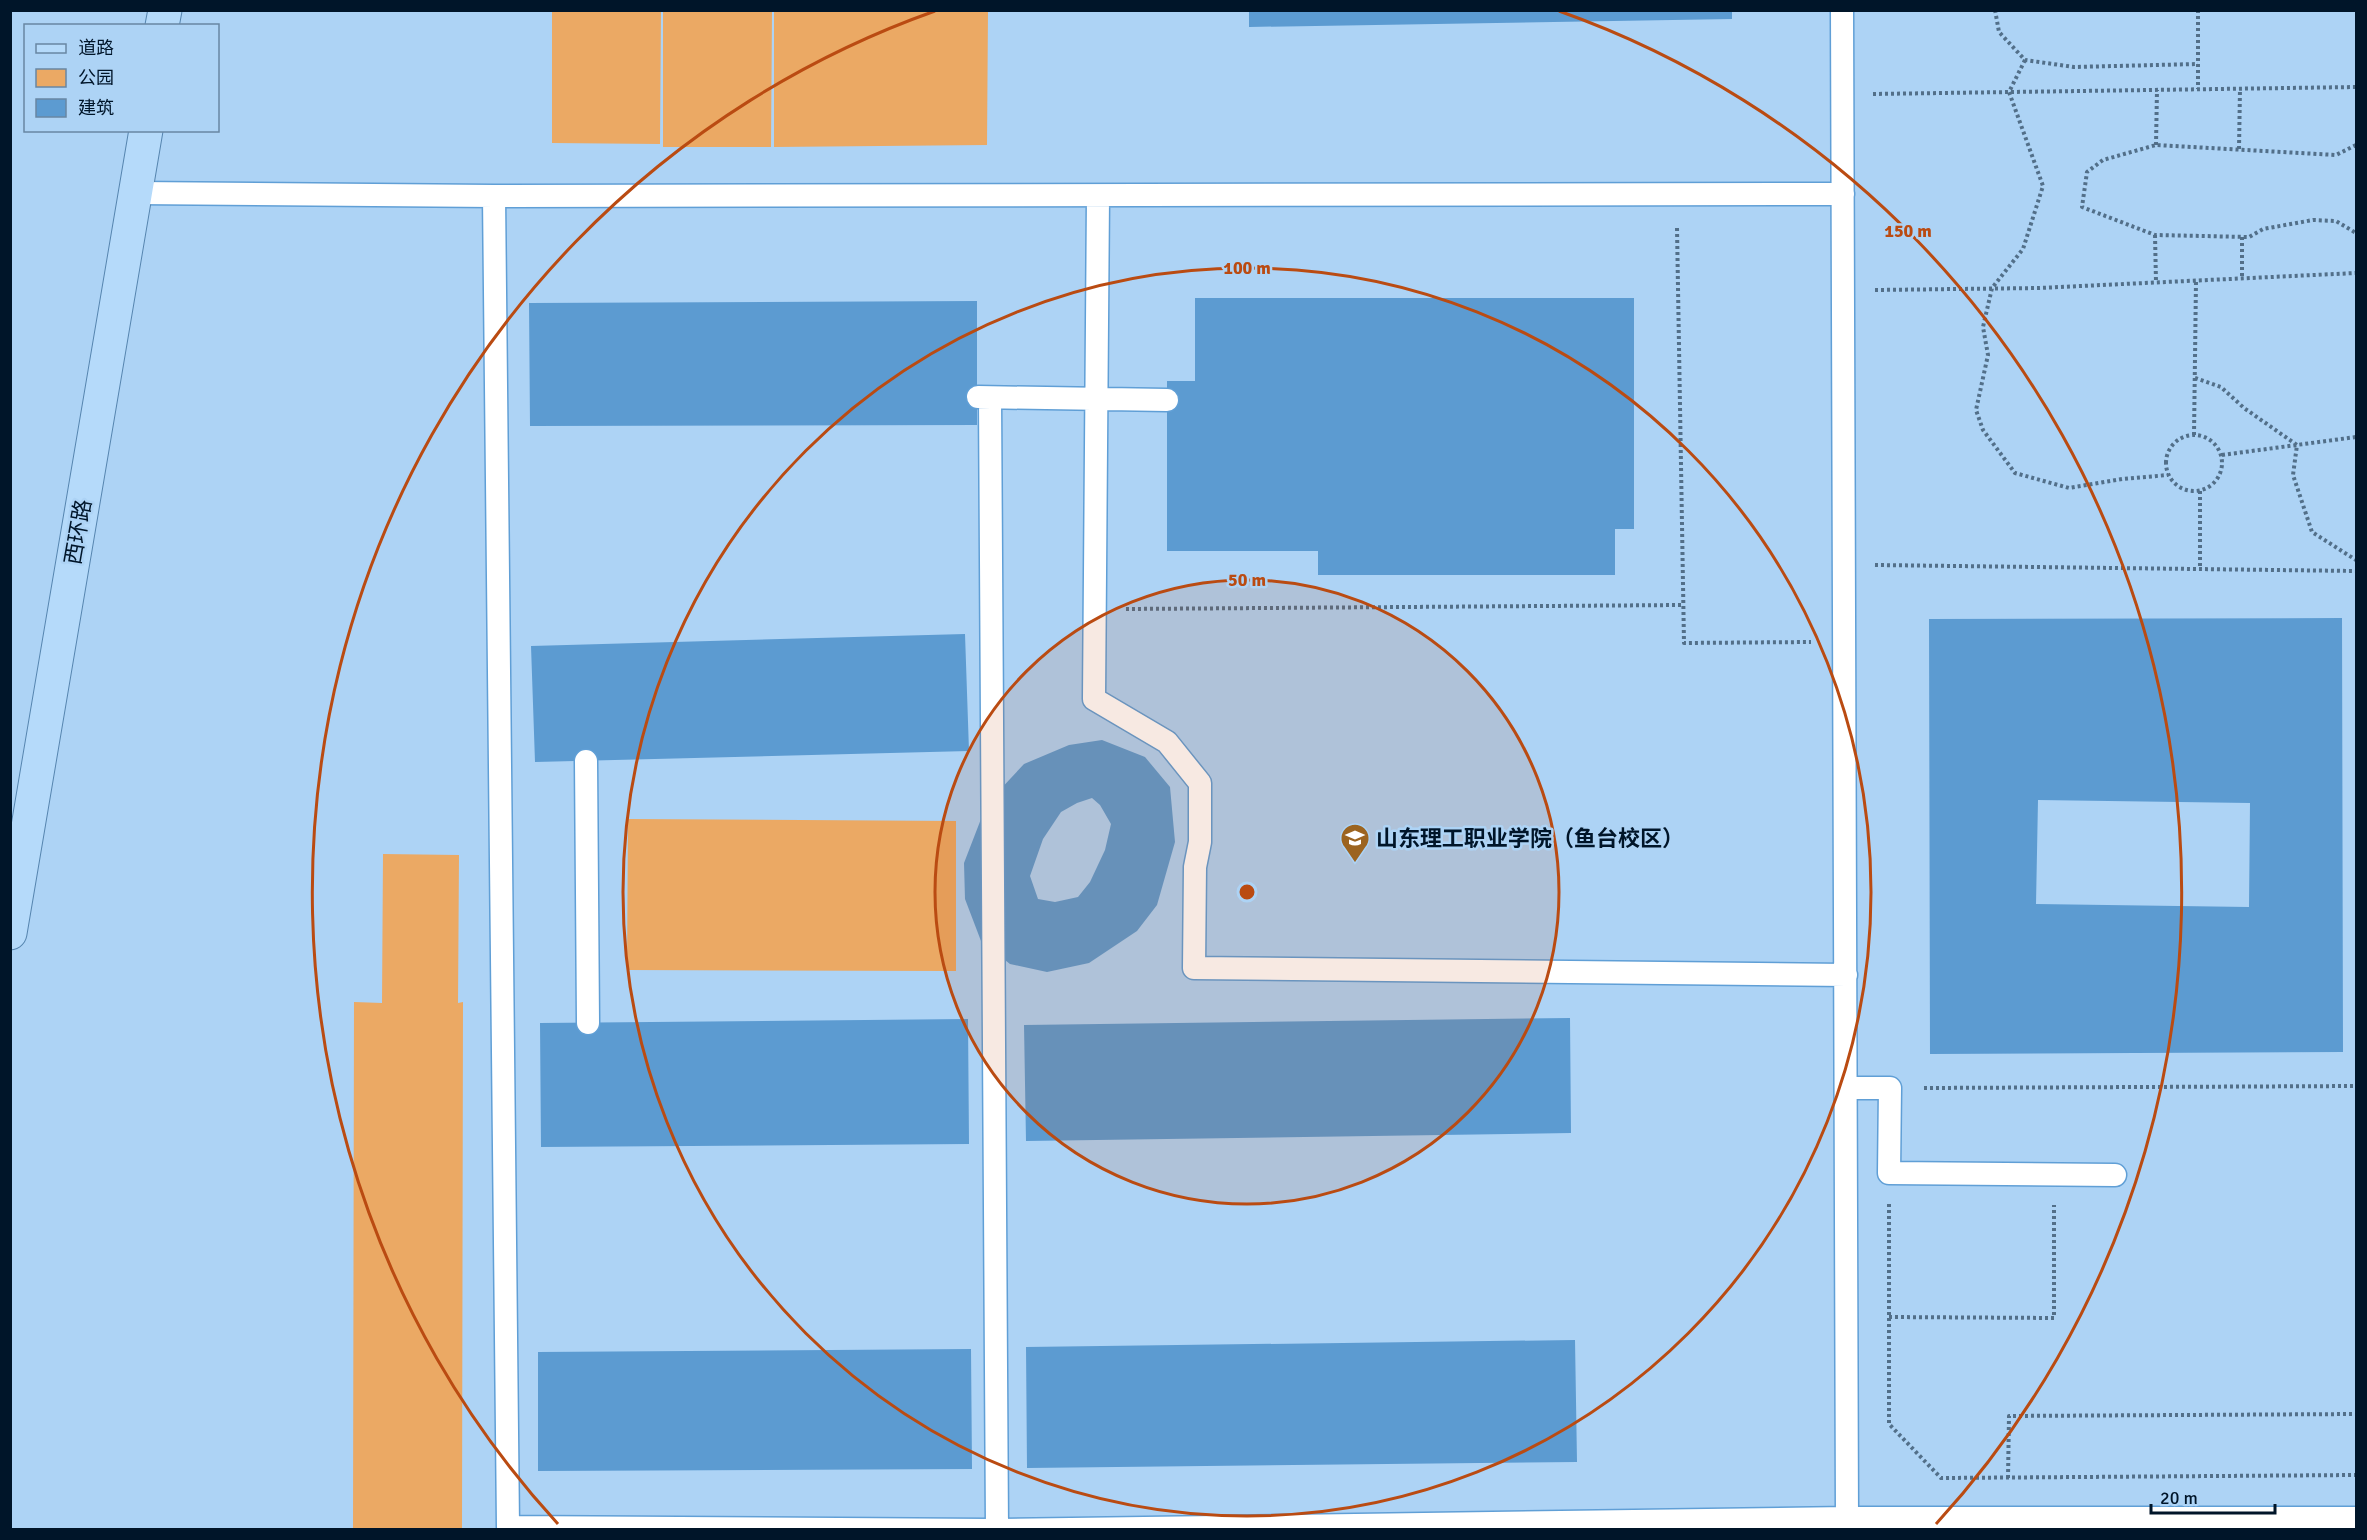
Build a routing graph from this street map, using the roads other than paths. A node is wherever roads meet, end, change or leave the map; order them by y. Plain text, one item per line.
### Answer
1 (1842, 10) edge
2 (146, 132) edge
3 (136, 193) junction
4 (1843, 195) junction
5 (494, 196) junction
6 (1098, 197) junction
7 (1097, 399) junction
8 (1167, 400) dead end
9 (586, 761) dead end
10 (10, 933) edge
11 (1846, 975) junction
12 (588, 1023) dead end
13 (1846, 1088) junction
14 (2115, 1175) dead end
15 (1847, 1518) junction
16 (2356, 1518) edge
17 (990, 1530) edge
18 (999, 1530) edge

1 - 4 lane
2 - 3 main road, 西环路
3 - 5 lane
3 - 10 main road, 西环路
4 - 6 lane
4 - 11 lane
5 - 6 lane
5 - 17 lane
6 - 7 lane
7 - 8 lane
7 - 11 lane
7 - 18 lane
9 - 12 lane
11 - 13 lane
13 - 14 lane
13 - 15 lane
15 - 16 lane
15 - 18 lane

